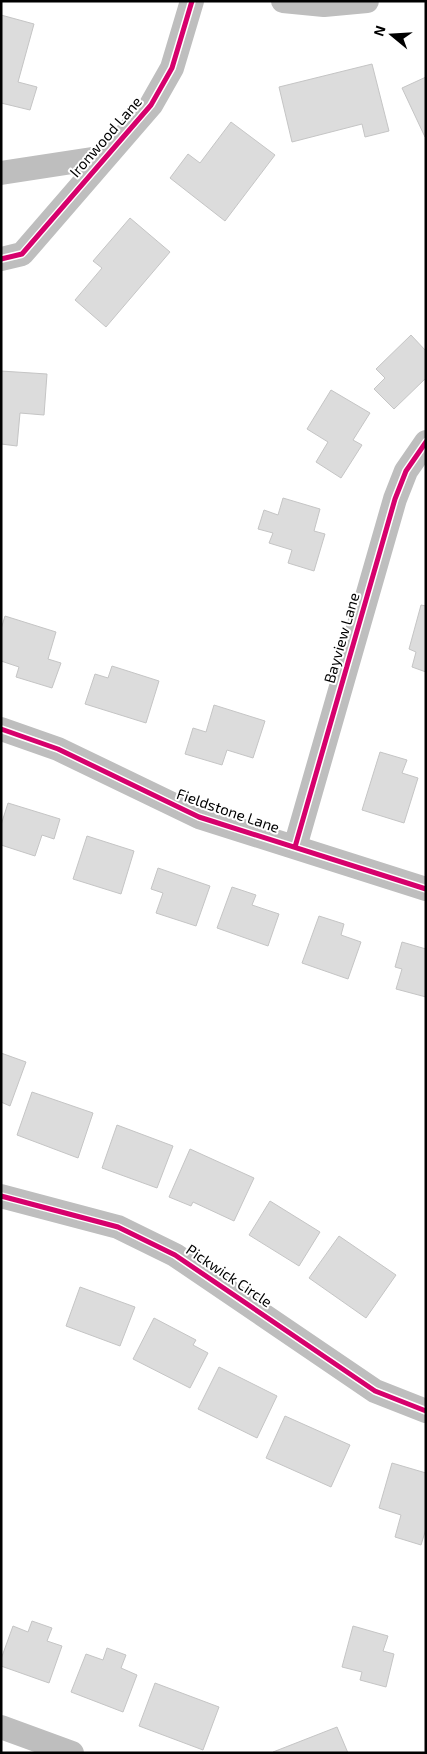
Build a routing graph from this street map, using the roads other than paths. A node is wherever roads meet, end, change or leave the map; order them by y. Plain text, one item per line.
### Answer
1 (192, 1) edge
2 (283, 1) edge
3 (367, 1) edge
4 (105, 157) junction
5 (1, 174) edge
6 (1, 259) edge
7 (426, 442) edge
8 (1, 729) edge
9 (295, 847) junction
10 (426, 889) edge
11 (1, 1196) edge
12 (426, 1412) edge
13 (1, 1727) edge
14 (72, 1753) edge

1 - 4 street, Ironwood Lane
2 - 3 street
4 - 5 street, Ironwood Lane
4 - 6 street, Ironwood Lane
7 - 9 street, Bayview Lane
8 - 9 street, Fieldstone Lane
9 - 10 street, Fieldstone Lane
11 - 12 street, Pickwick Circle
13 - 14 street

